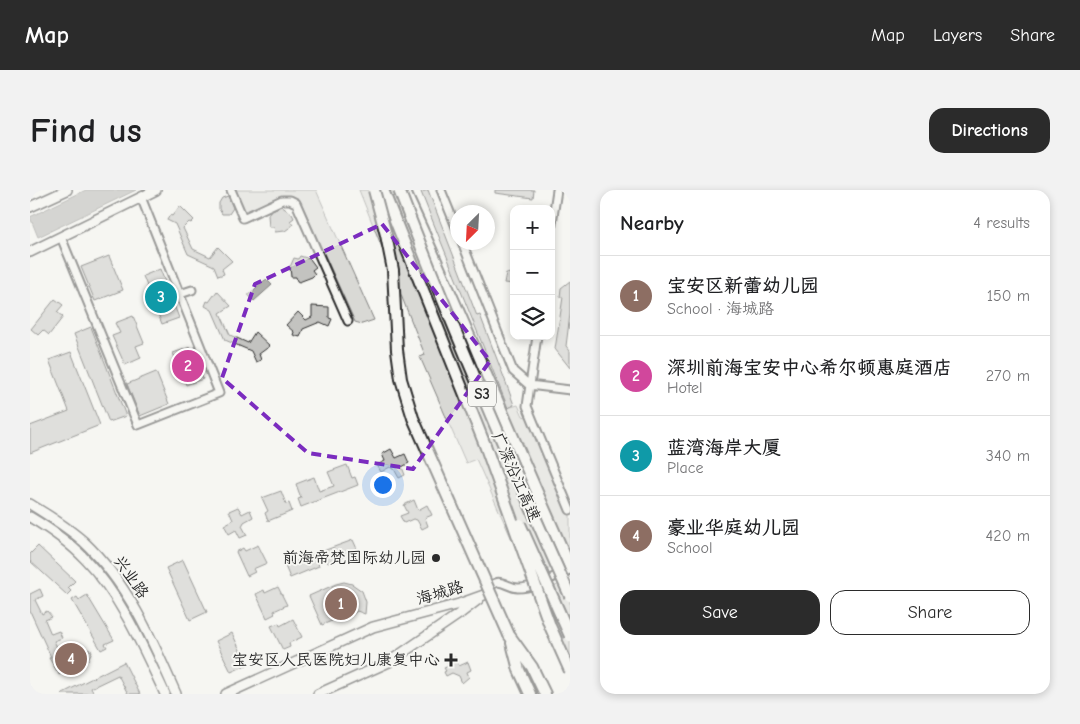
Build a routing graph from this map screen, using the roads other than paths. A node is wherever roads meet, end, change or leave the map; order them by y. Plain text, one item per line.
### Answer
1 (67, 190) edge
2 (156, 190) edge
3 (231, 190) edge
4 (374, 190) edge
5 (383, 190) edge
6 (399, 190) edge
7 (404, 190) edge
8 (441, 190) edge
9 (557, 190) edge
10 (141, 197) junction
11 (30, 198) edge
12 (50, 198) junction
13 (555, 205) edge
14 (30, 207) edge
15 (450, 212) edge
16 (61, 236) junction
17 (465, 250) edge
18 (30, 252) edge
19 (192, 290) dead end
20 (180, 294) junction
21 (348, 321) dead end
22 (536, 340) edge
23 (529, 385) junction
24 (570, 390) edge
25 (485, 445) junction
26 (30, 504) edge
27 (570, 510) edge
28 (30, 517) edge
29 (570, 568) edge
30 (484, 595) junction
31 (570, 596) edge
32 (509, 635) junction
33 (570, 636) edge
34 (570, 671) edge
35 (171, 682) junction
36 (165, 694) edge
37 (176, 694) edge
38 (182, 694) edge
39 (226, 694) edge
40 (318, 694) edge
41 (530, 694) edge
42 (545, 694) edge

1 - 12 main road
2 - 10 main road
3 - 21 street
4 - 32 highway, bridge
5 - 25 highway, 广深沿江高速 / S3
6 - 31 highway, 广深沿江高速 / S3, bridge
7 - 29 highway
8 - 15 street
9 - 13 street
10 - 16 main road
10 - 20 street
11 - 12 main road
12 - 14 main road
16 - 18 main road
16 - 20 street
17 - 23 street
19 - 20 street
22 - 23 street
23 - 24 street
23 - 27 street
25 - 33 highway, 广深沿江高速 / S3, bridge
25 - 34 highway, bridge
26 - 35 main road, 兴业路
28 - 36 main road, 兴业路
29 - 30 street
30 - 39 main road, 海城路
30 - 40 main road, 海城路
32 - 41 highway
32 - 42 highway
35 - 37 main road, 兴业路
35 - 38 main road

